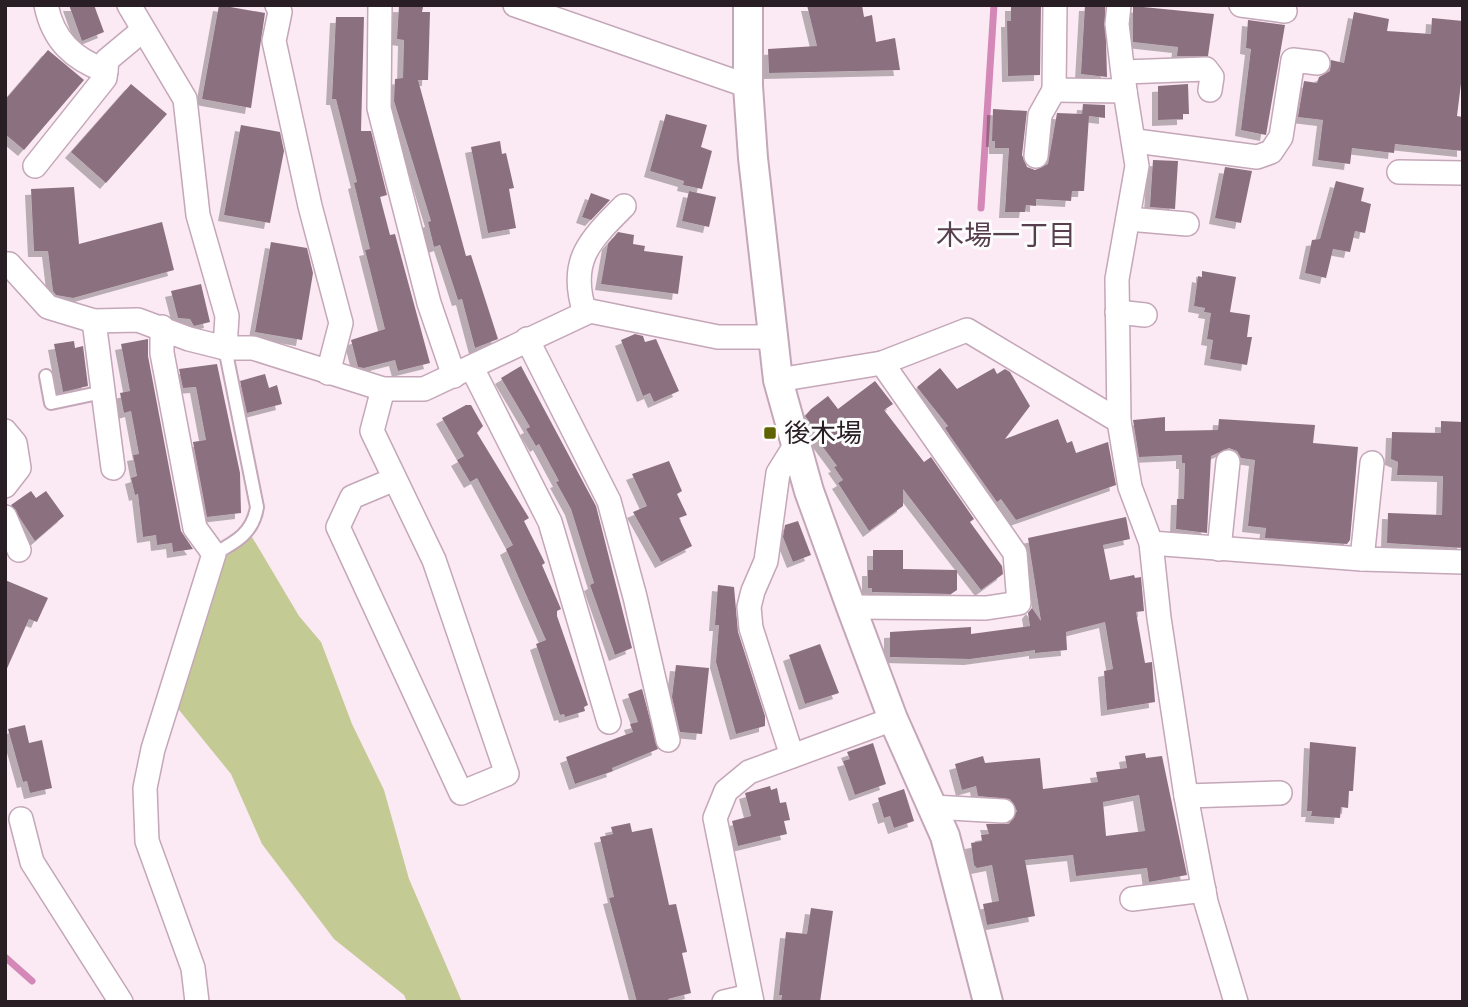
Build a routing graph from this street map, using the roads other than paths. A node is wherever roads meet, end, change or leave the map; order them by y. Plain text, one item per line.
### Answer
1 (46, 5) edge
2 (129, 5) edge
3 (277, 5) edge
4 (380, 5) edge
5 (515, 5) edge
6 (748, 5) edge
7 (1055, 5) edge
8 (1119, 5) edge
9 (1241, 5) edge
10 (1285, 11) dead end
11 (143, 30) junction
12 (1318, 63) dead end
13 (106, 71) junction
14 (1125, 82) junction
15 (748, 86) junction
16 (1054, 90) junction
17 (1210, 90) dead end
18 (1136, 141) junction
19 (1036, 156) dead end
20 (35, 166) dead end
21 (1399, 172) dead end
22 (1463, 173) edge
23 (624, 206) dead end
24 (1128, 219) junction
25 (1187, 224) dead end
26 (5, 264) edge
27 (1117, 312) junction
28 (585, 313) junction
29 (1145, 315) dead end
30 (93, 321) junction
31 (162, 327) junction
32 (771, 337) junction
33 (527, 339) junction
34 (225, 348) junction
35 (882, 363) junction
36 (463, 372) junction
37 (328, 373) junction
38 (46, 376) dead end
39 (778, 380) junction
40 (383, 389) junction
41 (103, 392) junction
42 (1119, 421) junction
43 (5, 431) edge
44 (796, 444) junction
45 (1228, 462) dead end
46 (1372, 463) dead end
47 (113, 468) dead end
48 (395, 479) junction
49 (5, 486) edge
50 (5, 517) edge
51 (1151, 543) junction
52 (1219, 549) junction
53 (19, 550) dead end
54 (214, 554) junction
55 (1362, 559) junction
56 (1463, 562) edge
57 (851, 607) junction
58 (894, 719) junction
59 (609, 722) dead end
60 (668, 740) dead end
61 (792, 756) junction
62 (1280, 793) dead end
63 (1186, 796) junction
64 (933, 807) junction
65 (1003, 811) dead end
66 (20, 819) dead end
67 (1203, 890) junction
68 (1132, 899) dead end
69 (751, 999) edge
70 (121, 1002) edge
71 (197, 1002) edge
72 (724, 1002) edge
73 (988, 1002) edge
74 (1236, 1002) edge

1 - 13 street
2 - 11 street
3 - 37 street
4 - 36 street
5 - 15 street
6 - 15 street
7 - 16 street
8 - 14 street
9 - 10 street
11 - 13 street
11 - 34 street
12 - 18 street
13 - 20 street
14 - 16 street
14 - 17 street
14 - 18 street
15 - 32 street
16 - 19 street
18 - 24 street
21 - 22 street
23 - 28 street
24 - 25 street
24 - 27 street
26 - 30 street
27 - 29 street
27 - 42 street
28 - 32 street
28 - 33 street
30 - 31 street
30 - 41 street
31 - 34 street
31 - 54 street
32 - 39 street
33 - 36 street
33 - 60 street
34 - 37 street
34 - 54 lane
35 - 39 street
35 - 42 street
35 - 57 street
36 - 40 street
36 - 59 street
37 - 40 street
38 - 41 lane
39 - 44 street
40 - 48 street
41 - 47 street
42 - 51 street
43 - 49 street
44 - 57 street
44 - 61 street
45 - 52 street
46 - 55 street
48 - 48 street
50 - 53 street
51 - 52 street
51 - 63 street
52 - 55 street
54 - 71 street
55 - 56 street
57 - 58 street
58 - 61 street
58 - 64 street
61 - 69 street
62 - 63 street
63 - 67 street
64 - 65 street
64 - 73 street
66 - 70 street
67 - 68 street
67 - 74 street
69 - 72 street

